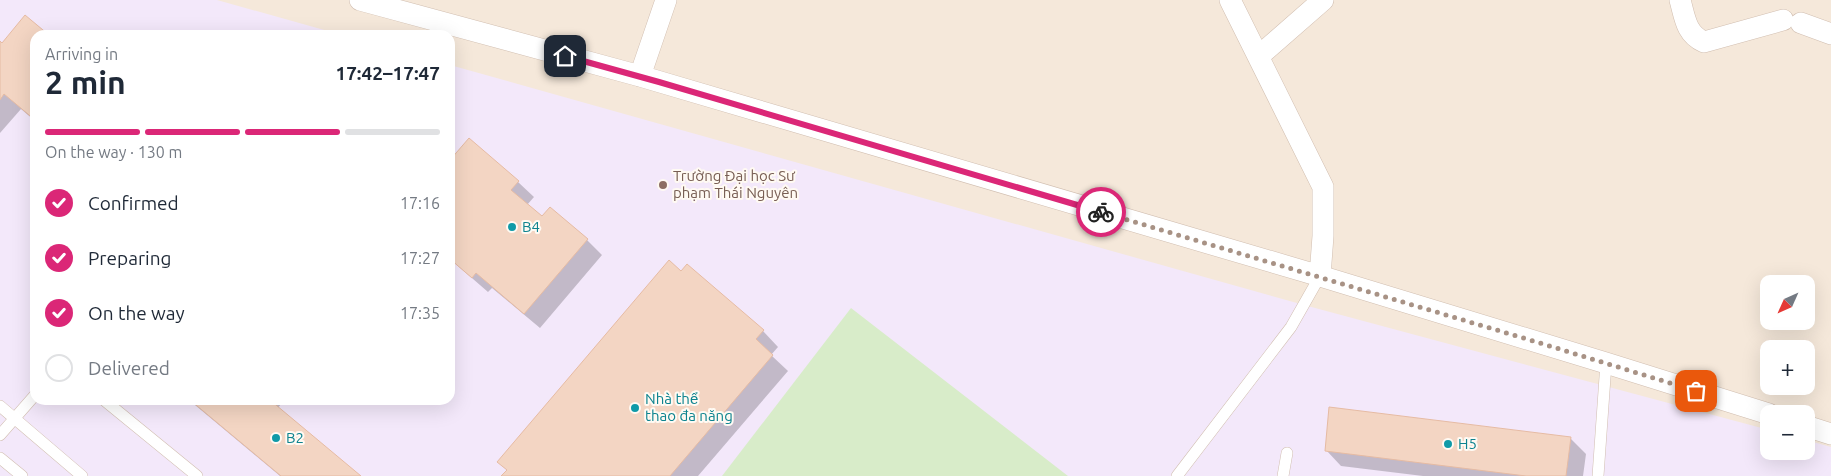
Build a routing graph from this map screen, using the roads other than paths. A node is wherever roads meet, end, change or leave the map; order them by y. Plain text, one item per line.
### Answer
1 (360, 0) edge
2 (666, 0) edge
3 (1230, 0) edge
4 (1323, 0) edge
5 (1680, 0) edge
6 (1831, 34) edge
7 (1259, 56) junction
8 (640, 76) junction
9 (1320, 276) junction
10 (1606, 363) junction
11 (30, 400) edge
12 (110, 405) edge
13 (0, 406) edge
14 (1760, 411) edge
15 (14, 418) junction
16 (1815, 429) edge
17 (0, 434) edge
18 (1831, 434) edge
19 (1287, 452) dead end
20 (0, 458) edge
21 (22, 476) edge
22 (82, 476) edge
23 (196, 476) edge
24 (1177, 476) edge
25 (1282, 476) edge
26 (1598, 476) edge

1 - 8 street
2 - 8 street
3 - 7 street
4 - 7 street
5 - 6 street
7 - 9 street
8 - 9 street
9 - 10 street
9 - 24 lane
10 - 14 street
10 - 26 lane
11 - 15 lane
12 - 23 lane
13 - 15 lane
15 - 17 lane
15 - 22 lane
16 - 18 street
19 - 25 lane
20 - 21 lane

